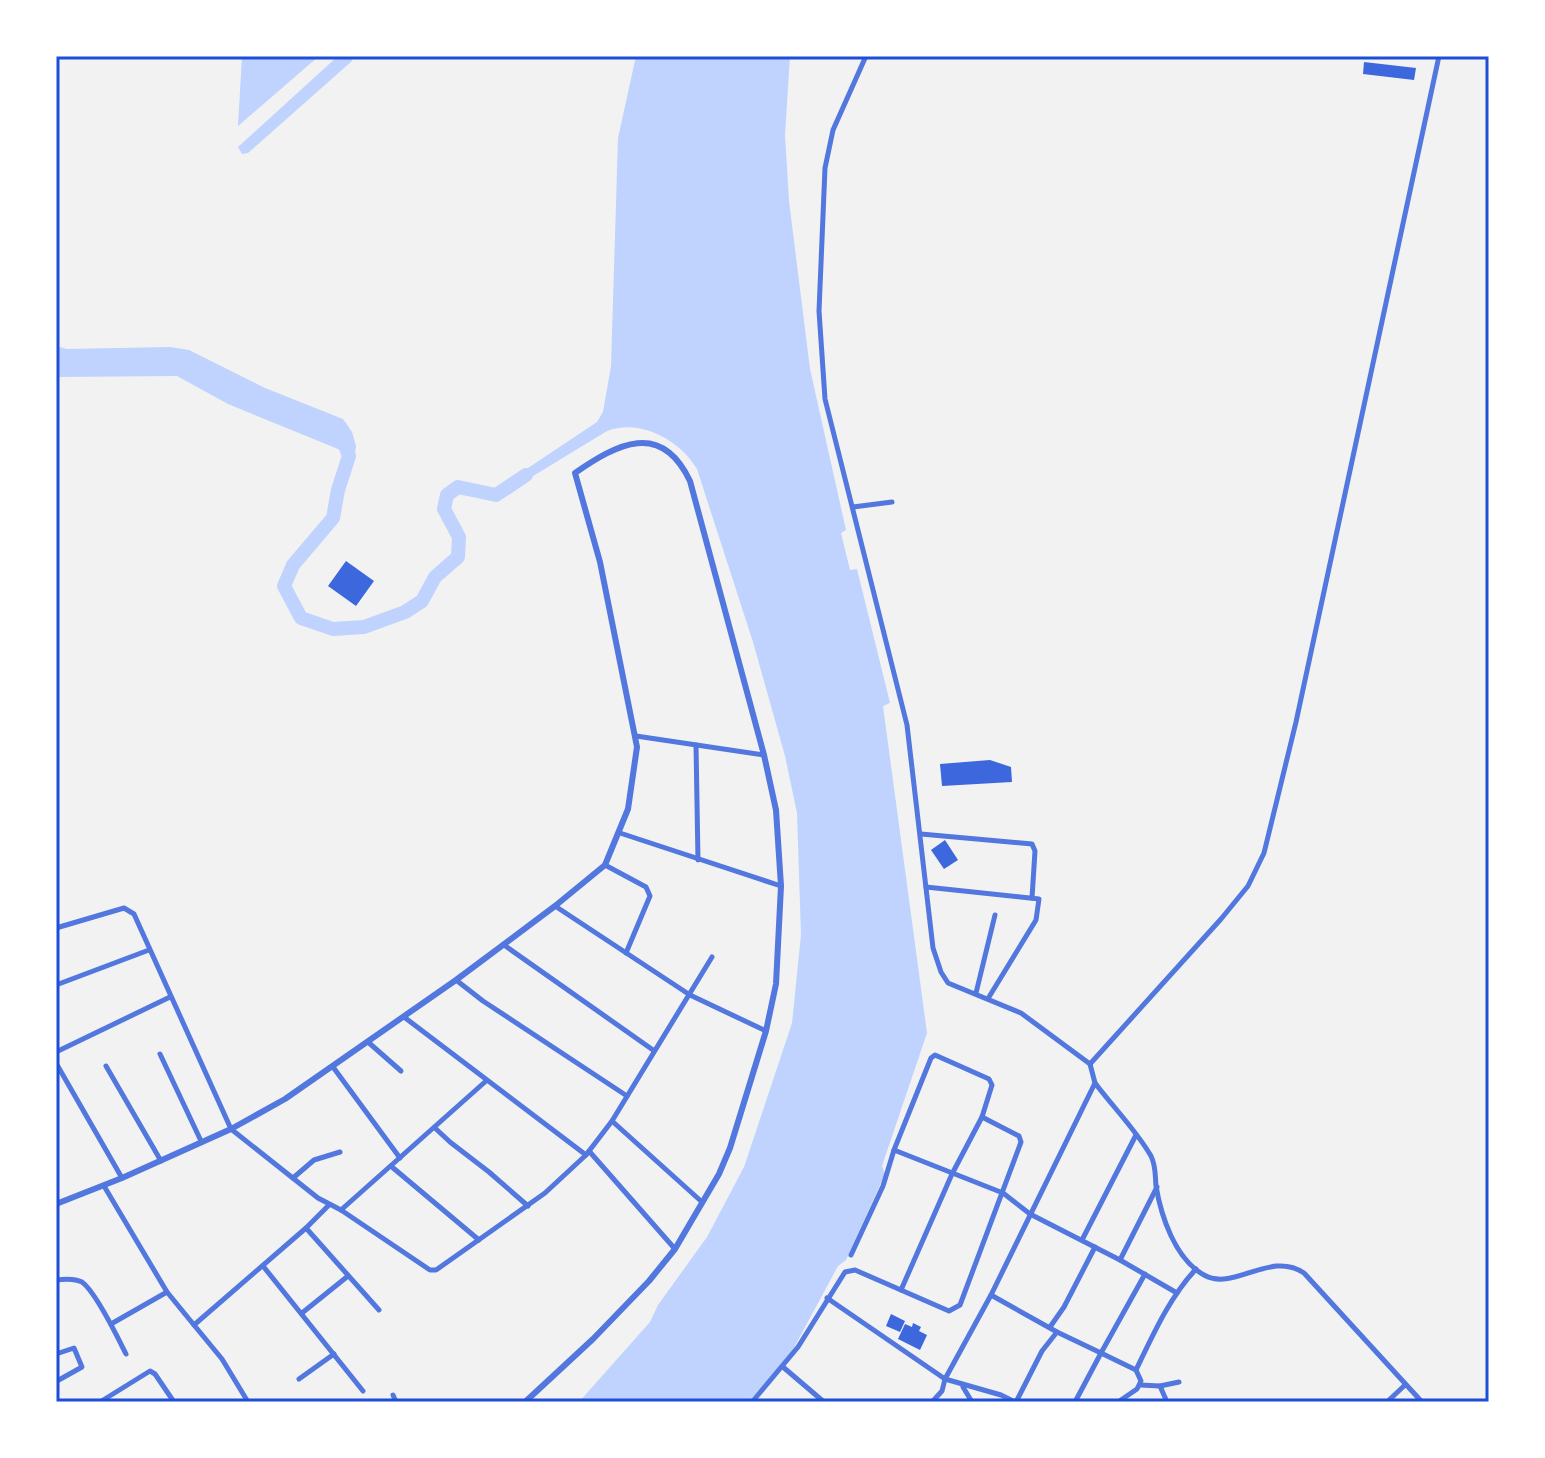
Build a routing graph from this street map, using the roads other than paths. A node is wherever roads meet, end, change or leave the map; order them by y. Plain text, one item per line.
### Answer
1 (866, 56) edge
2 (1439, 56) edge
3 (892, 502) dead end
4 (853, 507) junction
5 (636, 736) junction
6 (696, 745) junction
7 (764, 755) junction
8 (620, 833) junction
9 (921, 834) junction
10 (698, 860) junction
11 (605, 865) junction
12 (781, 886) junction
13 (926, 887) junction
14 (1032, 898) junction
15 (555, 906) junction
16 (995, 915) dead end
17 (56, 928) edge
18 (504, 945) junction
19 (149, 950) junction
20 (626, 953) junction
21 (712, 957) dead end
22 (456, 980) junction
23 (56, 985) edge
24 (976, 993) junction
25 (690, 995) junction
26 (170, 997) junction
27 (989, 997) junction
28 (404, 1017) junction
29 (766, 1031) junction
30 (368, 1042) junction
31 (653, 1050) junction
32 (56, 1052) edge
33 (160, 1054) dead end
34 (56, 1063) edge
35 (1090, 1064) junction
36 (106, 1066) dead end
37 (333, 1067) junction
38 (401, 1071) dead end
39 (486, 1081) junction
40 (1095, 1083) junction
41 (627, 1096) junction
42 (982, 1117) junction
43 (612, 1121) junction
44 (435, 1128) junction
45 (231, 1129) junction
46 (1136, 1135) junction
47 (201, 1141) junction
48 (894, 1150) junction
49 (340, 1152) dead end
50 (587, 1153) junction
51 (400, 1158) junction
52 (161, 1161) junction
53 (392, 1167) junction
54 (952, 1174) junction
55 (122, 1178) junction
56 (293, 1178) junction
57 (104, 1186) junction
58 (1157, 1187) junction
59 (1003, 1193) junction
60 (702, 1202) junction
61 (56, 1204) edge
62 (329, 1205) junction
63 (528, 1206) junction
64 (341, 1210) junction
65 (1030, 1214) junction
66 (306, 1228) junction
67 (479, 1240) junction
68 (1082, 1240) junction
69 (1095, 1247) junction
70 (675, 1249) junction
71 (851, 1255) dead end
72 (1120, 1260) junction
73 (263, 1266) junction
74 (1196, 1269) junction
75 (1145, 1274) junction
76 (348, 1276) junction
77 (56, 1280) edge
78 (901, 1290) junction
79 (167, 1292) junction
80 (1177, 1293) junction
81 (991, 1295) junction
82 (827, 1298) junction
83 (379, 1310) dead end
84 (302, 1313) junction
85 (111, 1324) junction
86 (194, 1325) junction
87 (1050, 1327) junction
88 (1057, 1332) junction
89 (1101, 1353) junction
90 (56, 1354) edge
91 (126, 1354) dead end
92 (334, 1354) junction
93 (783, 1367) junction
94 (1136, 1370) junction
95 (299, 1379) dead end
96 (945, 1379) junction
97 (57, 1381) edge
98 (1179, 1382) dead end
99 (1140, 1385) junction
100 (1405, 1385) junction
101 (963, 1386) junction
102 (1160, 1386) junction
103 (363, 1391) dead end
104 (393, 1395) dead end
105 (100, 1402) edge
106 (174, 1402) edge
107 (248, 1402) edge
108 (396, 1402) edge
109 (525, 1402) edge
110 (752, 1402) edge
111 (824, 1402) edge
112 (932, 1402) edge
113 (972, 1402) edge
114 (1016, 1402) edge
115 (1075, 1402) edge
116 (1118, 1402) edge
117 (1167, 1402) edge
118 (1387, 1402) edge
119 (1422, 1402) edge

1 - 4 street
2 - 35 street
3 - 4 street
4 - 9 street
5 - 6 street
5 - 7 street
5 - 8 street
6 - 7 street
6 - 10 street
7 - 12 street
8 - 10 street
8 - 11 street
9 - 13 street
9 - 14 street
10 - 12 street
11 - 15 street
11 - 20 street
12 - 29 street
13 - 14 street
13 - 24 street
14 - 27 street
15 - 18 street
15 - 20 street
16 - 24 street
17 - 19 street
18 - 22 street
18 - 31 street
19 - 23 street
19 - 26 street
20 - 25 street
21 - 25 street
22 - 28 street
22 - 41 street
24 - 27 street
25 - 29 street
25 - 31 street
26 - 32 street
26 - 45 street
27 - 35 street
28 - 30 street
28 - 39 street
29 - 60 street
30 - 37 street
30 - 38 street
31 - 41 street
33 - 47 street
34 - 55 street
35 - 40 street
36 - 52 street
37 - 45 street
37 - 51 street
39 - 44 street
39 - 50 street
40 - 46 street
40 - 65 street
41 - 43 street
42 - 48 street
42 - 54 street
42 - 59 street
43 - 50 street
43 - 60 street
44 - 51 street
44 - 63 street
45 - 47 street
45 - 56 street
46 - 58 street
46 - 68 street
47 - 52 street
48 - 54 street
48 - 71 street
49 - 56 street
50 - 63 street
50 - 70 street
51 - 53 street
52 - 55 street
53 - 64 street
53 - 67 street
54 - 59 street
54 - 78 street
55 - 57 street
56 - 62 street
57 - 61 street
57 - 79 street
58 - 72 street
58 - 74 street
59 - 65 street
59 - 78 street
60 - 70 street
62 - 64 street
62 - 66 street
63 - 67 street
64 - 67 street
65 - 68 street
65 - 81 street
66 - 73 street
66 - 76 street
68 - 69 street
69 - 72 street
69 - 87 street
70 - 109 street
72 - 75 street
73 - 84 street
73 - 86 street
74 - 80 street
74 - 100 street
75 - 80 street
75 - 89 street
76 - 83 street
76 - 84 street
77 - 85 street
78 - 82 street
79 - 85 street
79 - 86 street
80 - 94 street
81 - 87 street
81 - 96 street
82 - 93 street
82 - 96 street
84 - 92 street
85 - 91 street
86 - 107 street
87 - 88 street
88 - 89 street
88 - 114 street
89 - 94 street
89 - 115 street
90 - 97 street
92 - 95 street
92 - 103 street
93 - 110 street
93 - 111 street
94 - 99 street
96 - 101 street
96 - 112 street
98 - 102 street
99 - 102 street
99 - 116 street
100 - 118 street
100 - 119 street
101 - 113 street
101 - 114 street
102 - 117 street
104 - 108 street
105 - 106 street

